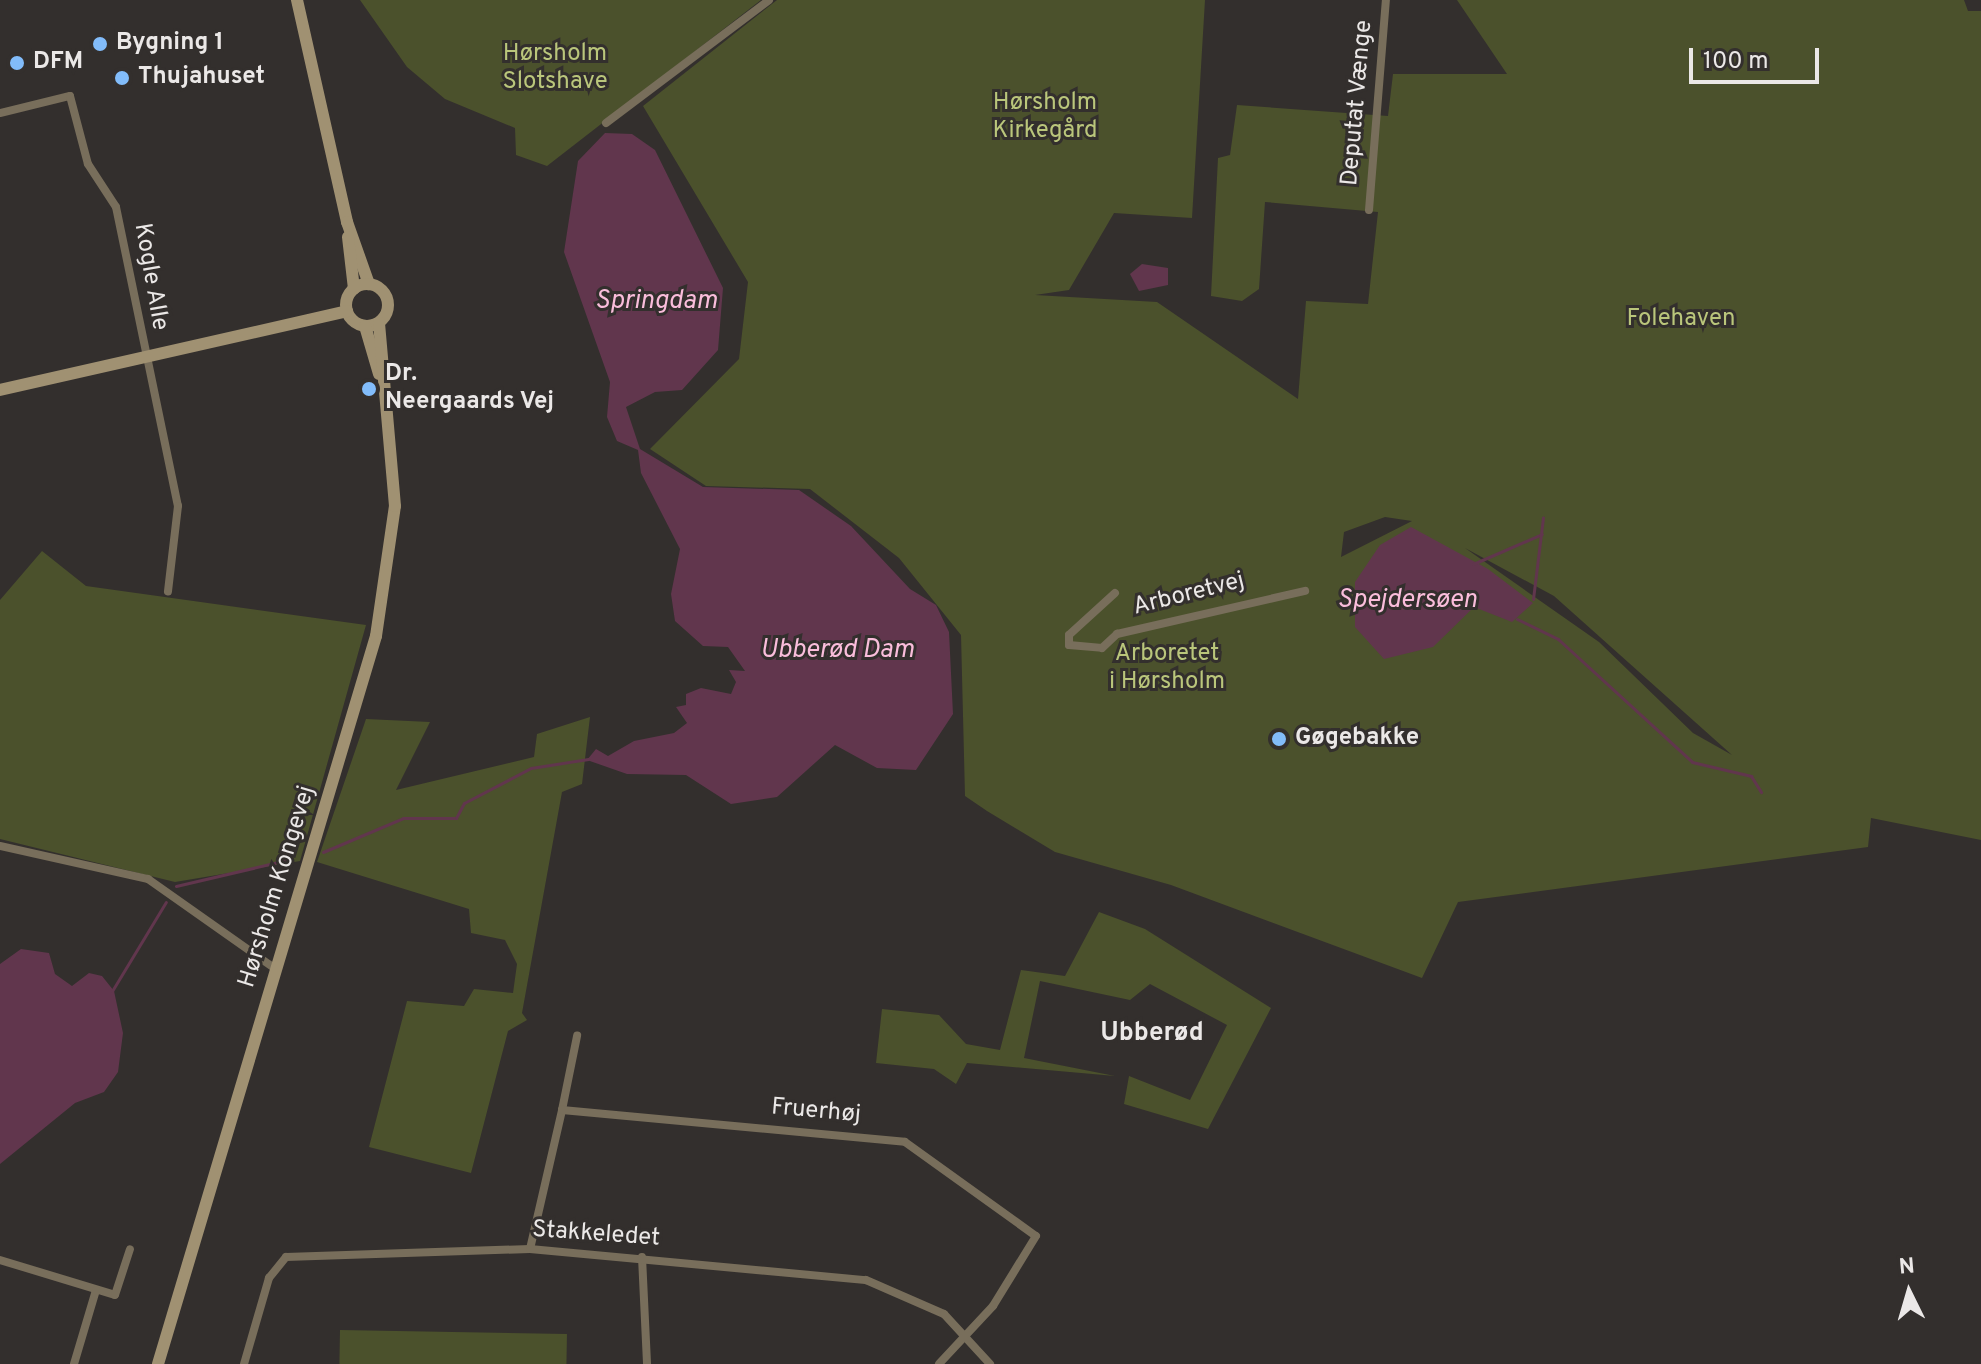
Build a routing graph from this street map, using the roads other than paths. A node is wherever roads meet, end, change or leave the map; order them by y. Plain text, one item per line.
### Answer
1 (297, 0) edge
2 (769, 0) edge
3 (1386, 0) edge
4 (0, 113) edge
5 (606, 123) dead end
6 (1369, 210) dead end
7 (347, 222) junction
8 (369, 284) junction
9 (354, 289) junction
10 (347, 311) junction
11 (379, 323) junction
12 (365, 326) junction
13 (144, 356) junction
14 (0, 390) edge
15 (389, 415) junction
16 (168, 591) dead end
17 (1305, 591) dead end
18 (1115, 593) dead end
19 (0, 846) edge
20 (277, 970) junction
21 (577, 1036) dead end
22 (562, 1110) junction
23 (130, 1249) dead end
24 (530, 1249) junction
25 (642, 1257) junction
26 (0, 1260) edge
27 (96, 1290) junction
28 (969, 1337) junction
29 (74, 1364) edge
30 (158, 1364) edge
31 (244, 1364) edge
32 (647, 1364) edge
33 (939, 1364) edge
34 (990, 1364) edge

1 - 7 main road
2 - 5 street
3 - 6 street, Deputat Vænge
4 - 13 street, Kogle Alle
7 - 8 main road
7 - 9 main road
8 - 9 main road
8 - 11 main road
9 - 10 main road
10 - 12 main road
10 - 13 main road
11 - 12 main road
11 - 15 main road, Hørsholm Kongevej
12 - 15 main road, Hørsholm Kongevej
13 - 14 main road
13 - 16 street
15 - 20 main road, Hørsholm Kongevej
17 - 18 street, Arboretvej
19 - 20 street
20 - 30 main road, Hørsholm Kongevej
21 - 22 street
22 - 24 street
22 - 28 street, Fruerhøj
23 - 27 street
24 - 25 street, Stakkeledet
24 - 31 street, Stakkeledet
25 - 28 street, Stakkeledet
25 - 32 street
26 - 27 street
27 - 29 street
28 - 33 street
28 - 34 street, Stakkeledet

